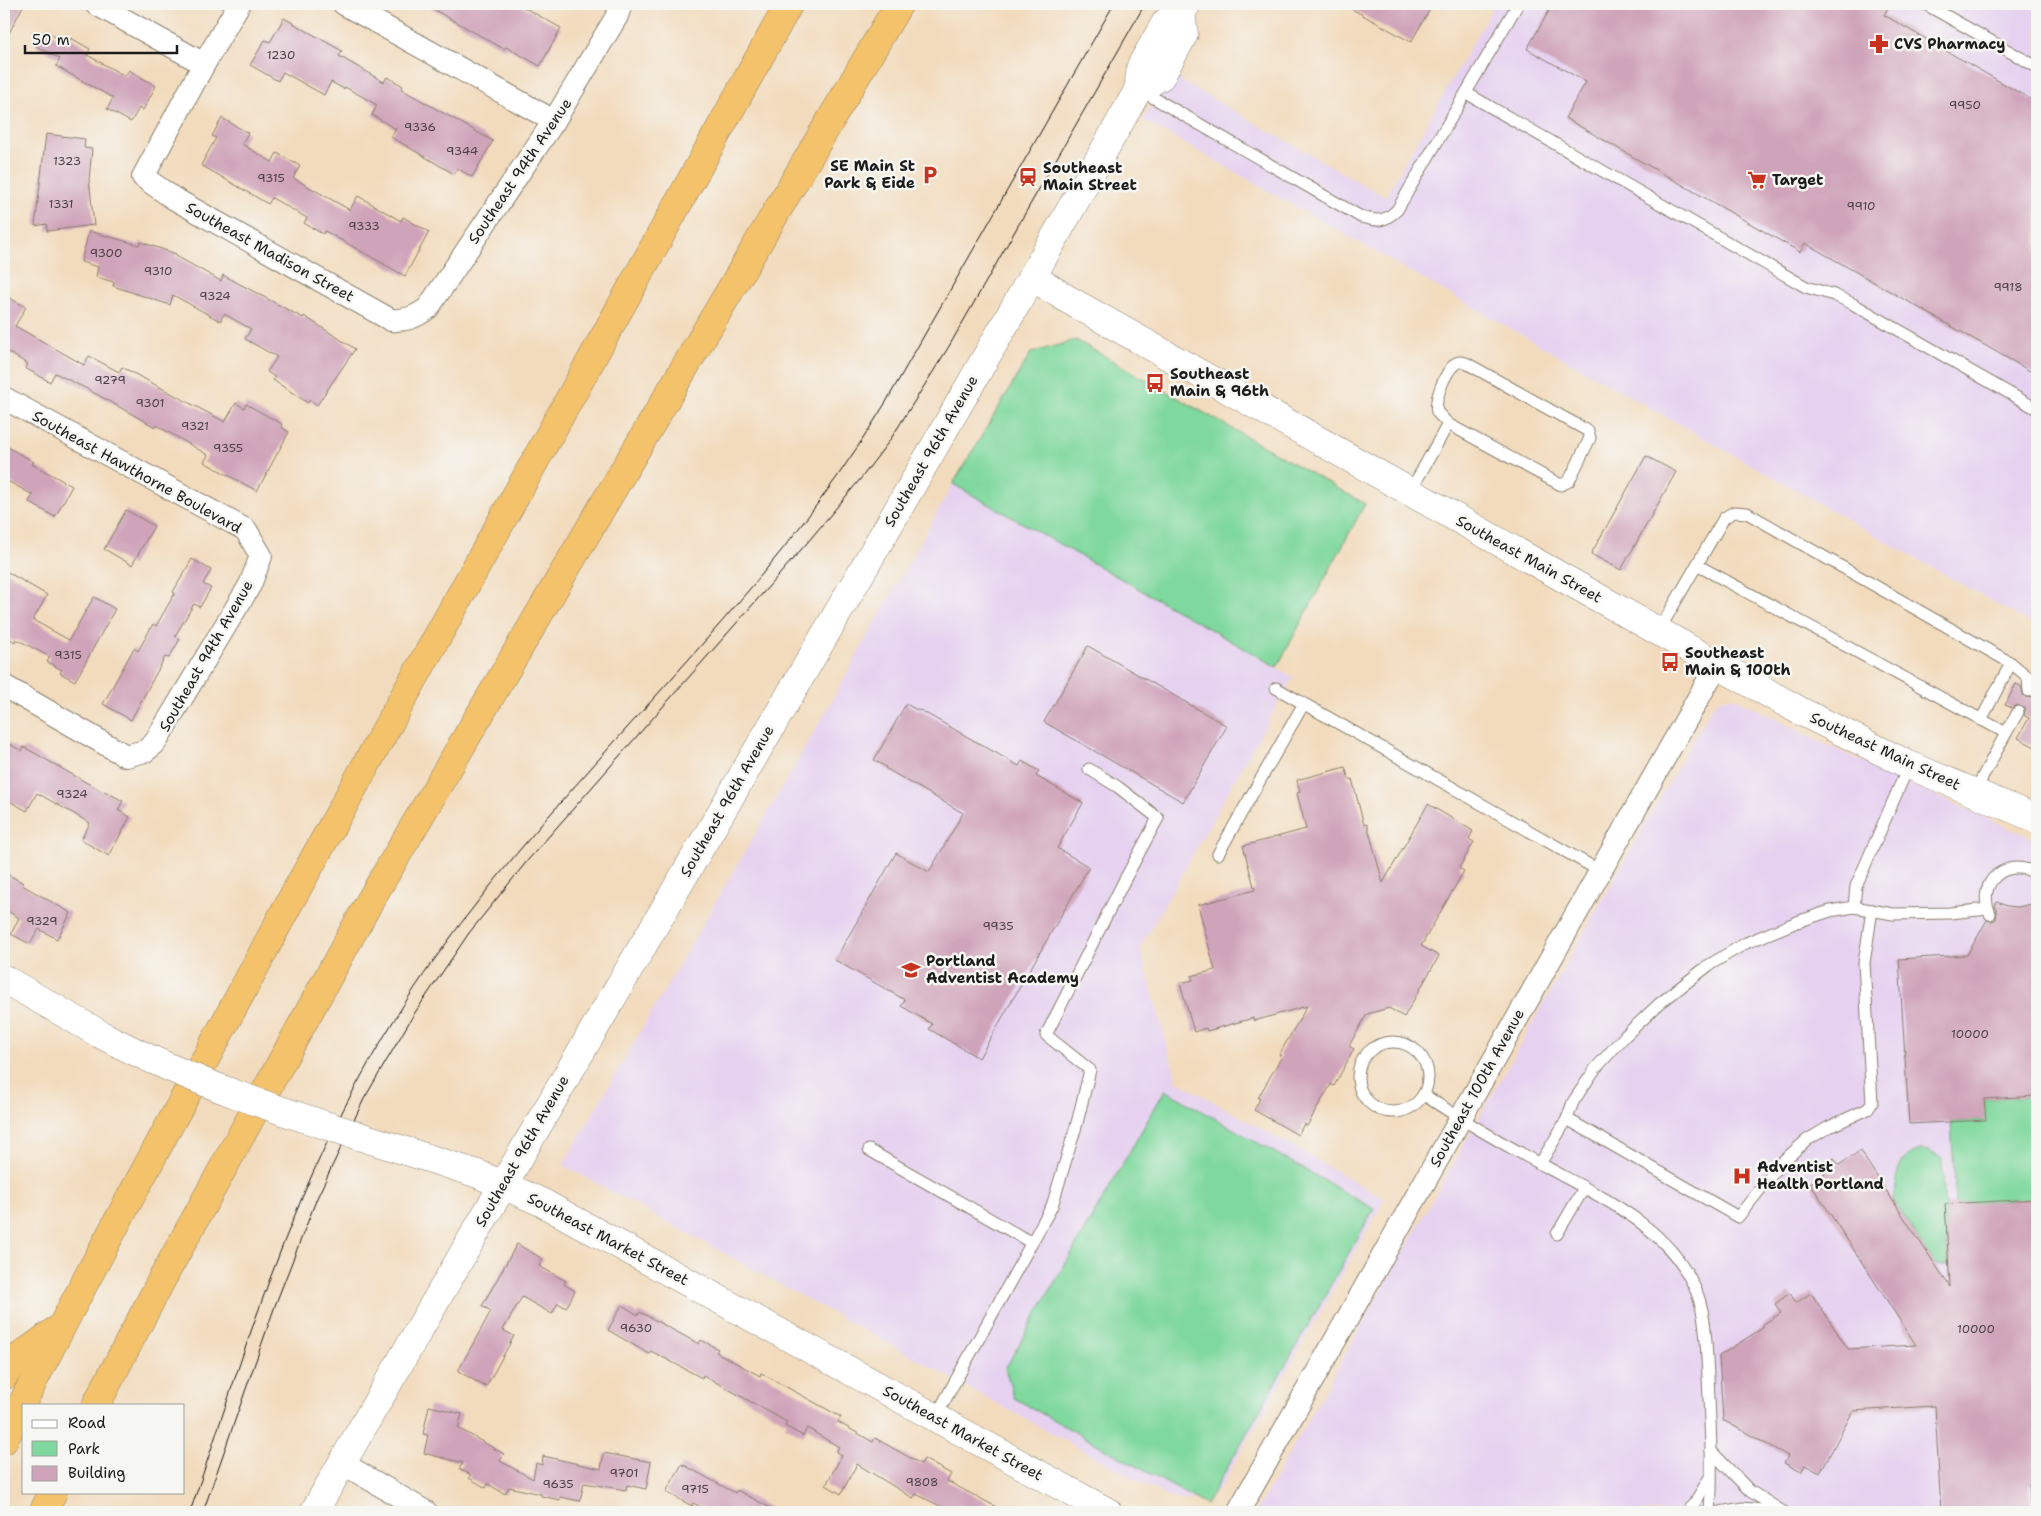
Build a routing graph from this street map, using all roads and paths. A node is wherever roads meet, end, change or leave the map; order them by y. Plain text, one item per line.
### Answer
1 (96, 4) edge
2 (239, 4) edge
3 (344, 4) edge
4 (621, 4) edge
5 (789, 4) edge
6 (899, 4) edge
7 (1518, 4) edge
8 (1925, 4) edge
9 (1184, 8) edge
10 (204, 64) junction
11 (2037, 67) edge
12 (1138, 90) junction
13 (1466, 93) junction
14 (554, 121) junction
15 (1033, 277) junction
16 (400, 320) joint
17 (4, 398) edge
18 (2037, 409) edge
19 (1448, 424) junction
20 (1410, 492) junction
21 (261, 556) joint
22 (1697, 565) junction
23 (1658, 632) junction
24 (2012, 663) junction
25 (1717, 665) junction
26 (4, 686) edge
27 (1276, 688) dead end
28 (2029, 691) dead end
29 (1303, 704) junction
30 (2018, 712) dead end
31 (1981, 720) junction
32 (2006, 733) junction
33 (1909, 765) junction
34 (1089, 769) dead end
35 (1974, 793) junction
36 (2037, 819) edge
37 (1218, 854) dead end
38 (1600, 871) junction
39 (2037, 874) edge
40 (1854, 906) junction
41 (1872, 910) junction
42 (4, 980) edge
43 (1424, 1095) junction
44 (1459, 1119) junction
45 (1567, 1119) junction
46 (869, 1150) dead end
47 (1540, 1164) junction
48 (503, 1183) junction
49 (1584, 1188) junction
50 (1557, 1234) dead end
51 (1032, 1244) junction
52 (60, 1327) junction
53 (4, 1376) edge
54 (97, 1404) edge
55 (936, 1418) junction
56 (4, 1440) edge
57 (1711, 1451) junction
58 (342, 1463) junction
59 (1712, 1474) junction
60 (52, 1494) edge
61 (43, 1512) edge
62 (314, 1512) edge
63 (426, 1512) edge
64 (1108, 1512) edge
65 (1238, 1512) edge
66 (1686, 1512) edge
67 (1710, 1512) edge
68 (1720, 1512) edge
69 (1782, 1512) edge

1 - 10 street
2 - 10 street
3 - 14 street
4 - 14 street, Southeast 94th Avenue
5 - 52 highway
6 - 54 highway
7 - 13 lane
8 - 11 lane
9 - 12 street, Southeast 96th Avenue
10 - 16 street, Southeast Madison Street
12 - 13 lane
12 - 15 street, Southeast 96th Avenue
13 - 18 lane
14 - 16 street, Southeast 94th Avenue
15 - 20 street, Southeast Main Street
15 - 48 street, Southeast 96th Avenue
17 - 21 street, Southeast Hawthorne Boulevard
19 - 19 lane
19 - 20 lane
20 - 23 street, Southeast Main Street
21 - 26 street, Southeast 94th Avenue
22 - 23 lane
22 - 24 lane
22 - 31 lane
23 - 25 street, Southeast Main Street
24 - 28 lane
24 - 31 lane
25 - 33 street, Southeast Main Street
25 - 38 street, Southeast 100th Avenue
27 - 29 lane
29 - 37 lane
29 - 38 lane
30 - 32 lane
31 - 32 lane
32 - 35 lane
33 - 35 street, Southeast Main Street
33 - 40 lane
34 - 51 lane
35 - 36 street, Southeast Main Street
38 - 44 street, Southeast 100th Avenue
39 - 41 lane
40 - 41 lane
40 - 45 lane
41 - 45 lane
42 - 48 street, Southeast Market Street, bridge
43 - 43 lane
43 - 44 lane
44 - 47 lane
44 - 65 street, Southeast 100th Avenue
45 - 47 lane
46 - 51 lane
47 - 49 lane
48 - 55 street, Southeast Market Street
48 - 58 street, Southeast 96th Avenue
49 - 50 lane
49 - 57 lane
51 - 55 lane
52 - 53 highway
52 - 56 highway
55 - 64 street, Southeast Market Street
57 - 59 lane
57 - 69 lane
58 - 62 street, Southeast 96th Avenue
58 - 63 street
59 - 66 lane
59 - 67 lane
60 - 61 highway
68 - 69 lane

